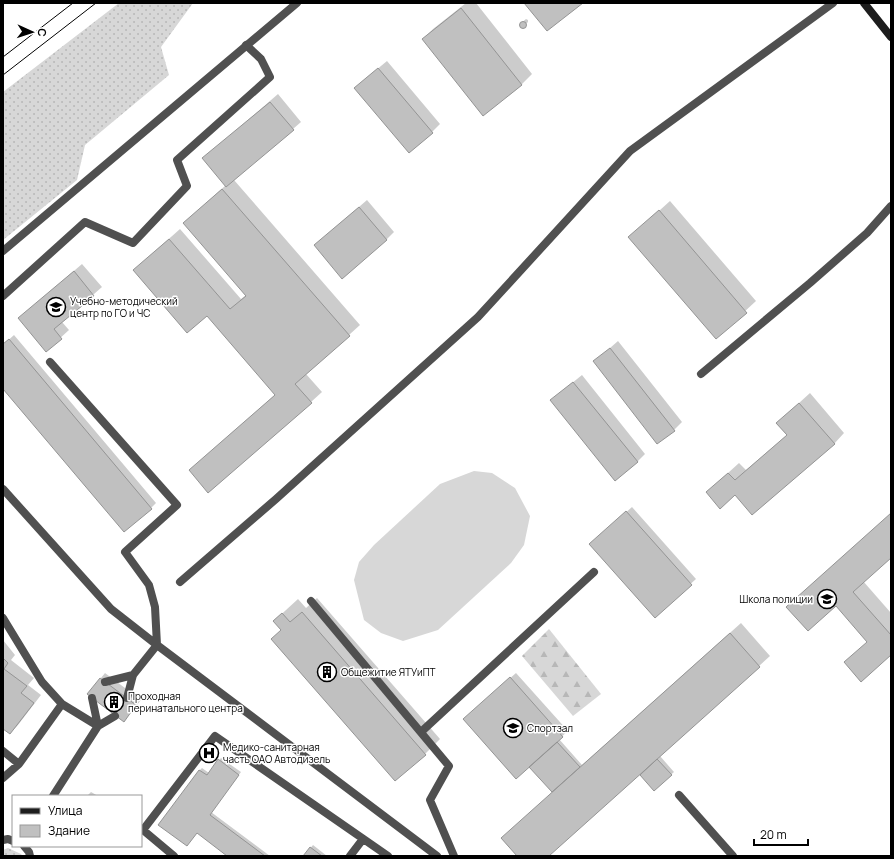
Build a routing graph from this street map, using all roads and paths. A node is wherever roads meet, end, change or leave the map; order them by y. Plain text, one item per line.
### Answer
1 (297, 3) edge
2 (833, 3) edge
3 (864, 3) edge
4 (891, 37) edge
5 (246, 45) junction
6 (891, 206) edge
7 (3, 251) edge
8 (3, 296) edge
9 (50, 362) dead end
10 (701, 374) dead end
11 (3, 489) edge
12 (594, 572) dead end
13 (180, 582) dead end
14 (311, 601) dead end
15 (3, 618) edge
16 (157, 645) junction
17 (133, 675) junction
18 (105, 682) dead end
19 (92, 698) dead end
20 (127, 698) dead end
21 (62, 704) junction
22 (115, 716) dead end
23 (98, 726) junction
24 (421, 732) junction
25 (3, 752) edge
26 (19, 764) junction
27 (3, 778) edge
28 (54, 795) edge
29 (679, 795) dead end
30 (363, 839) junction
31 (25, 847) edge
32 (30, 856) edge
33 (174, 856) edge
34 (350, 856) edge
35 (388, 856) edge
36 (437, 856) edge
37 (454, 856) edge
38 (733, 856) edge

1 - 5 street
2 - 13 street
3 - 4 street
5 - 7 street
5 - 8 street
6 - 10 street
9 - 16 street
11 - 16 street
12 - 24 street
14 - 24 street
15 - 21 street
16 - 17 street
16 - 36 street
17 - 18 street
17 - 20 street
19 - 23 street
21 - 23 street
21 - 26 street
22 - 23 street
23 - 28 street
24 - 37 street
25 - 26 street
26 - 27 street
29 - 38 street
30 - 33 street
30 - 34 street
30 - 35 street
31 - 32 street

